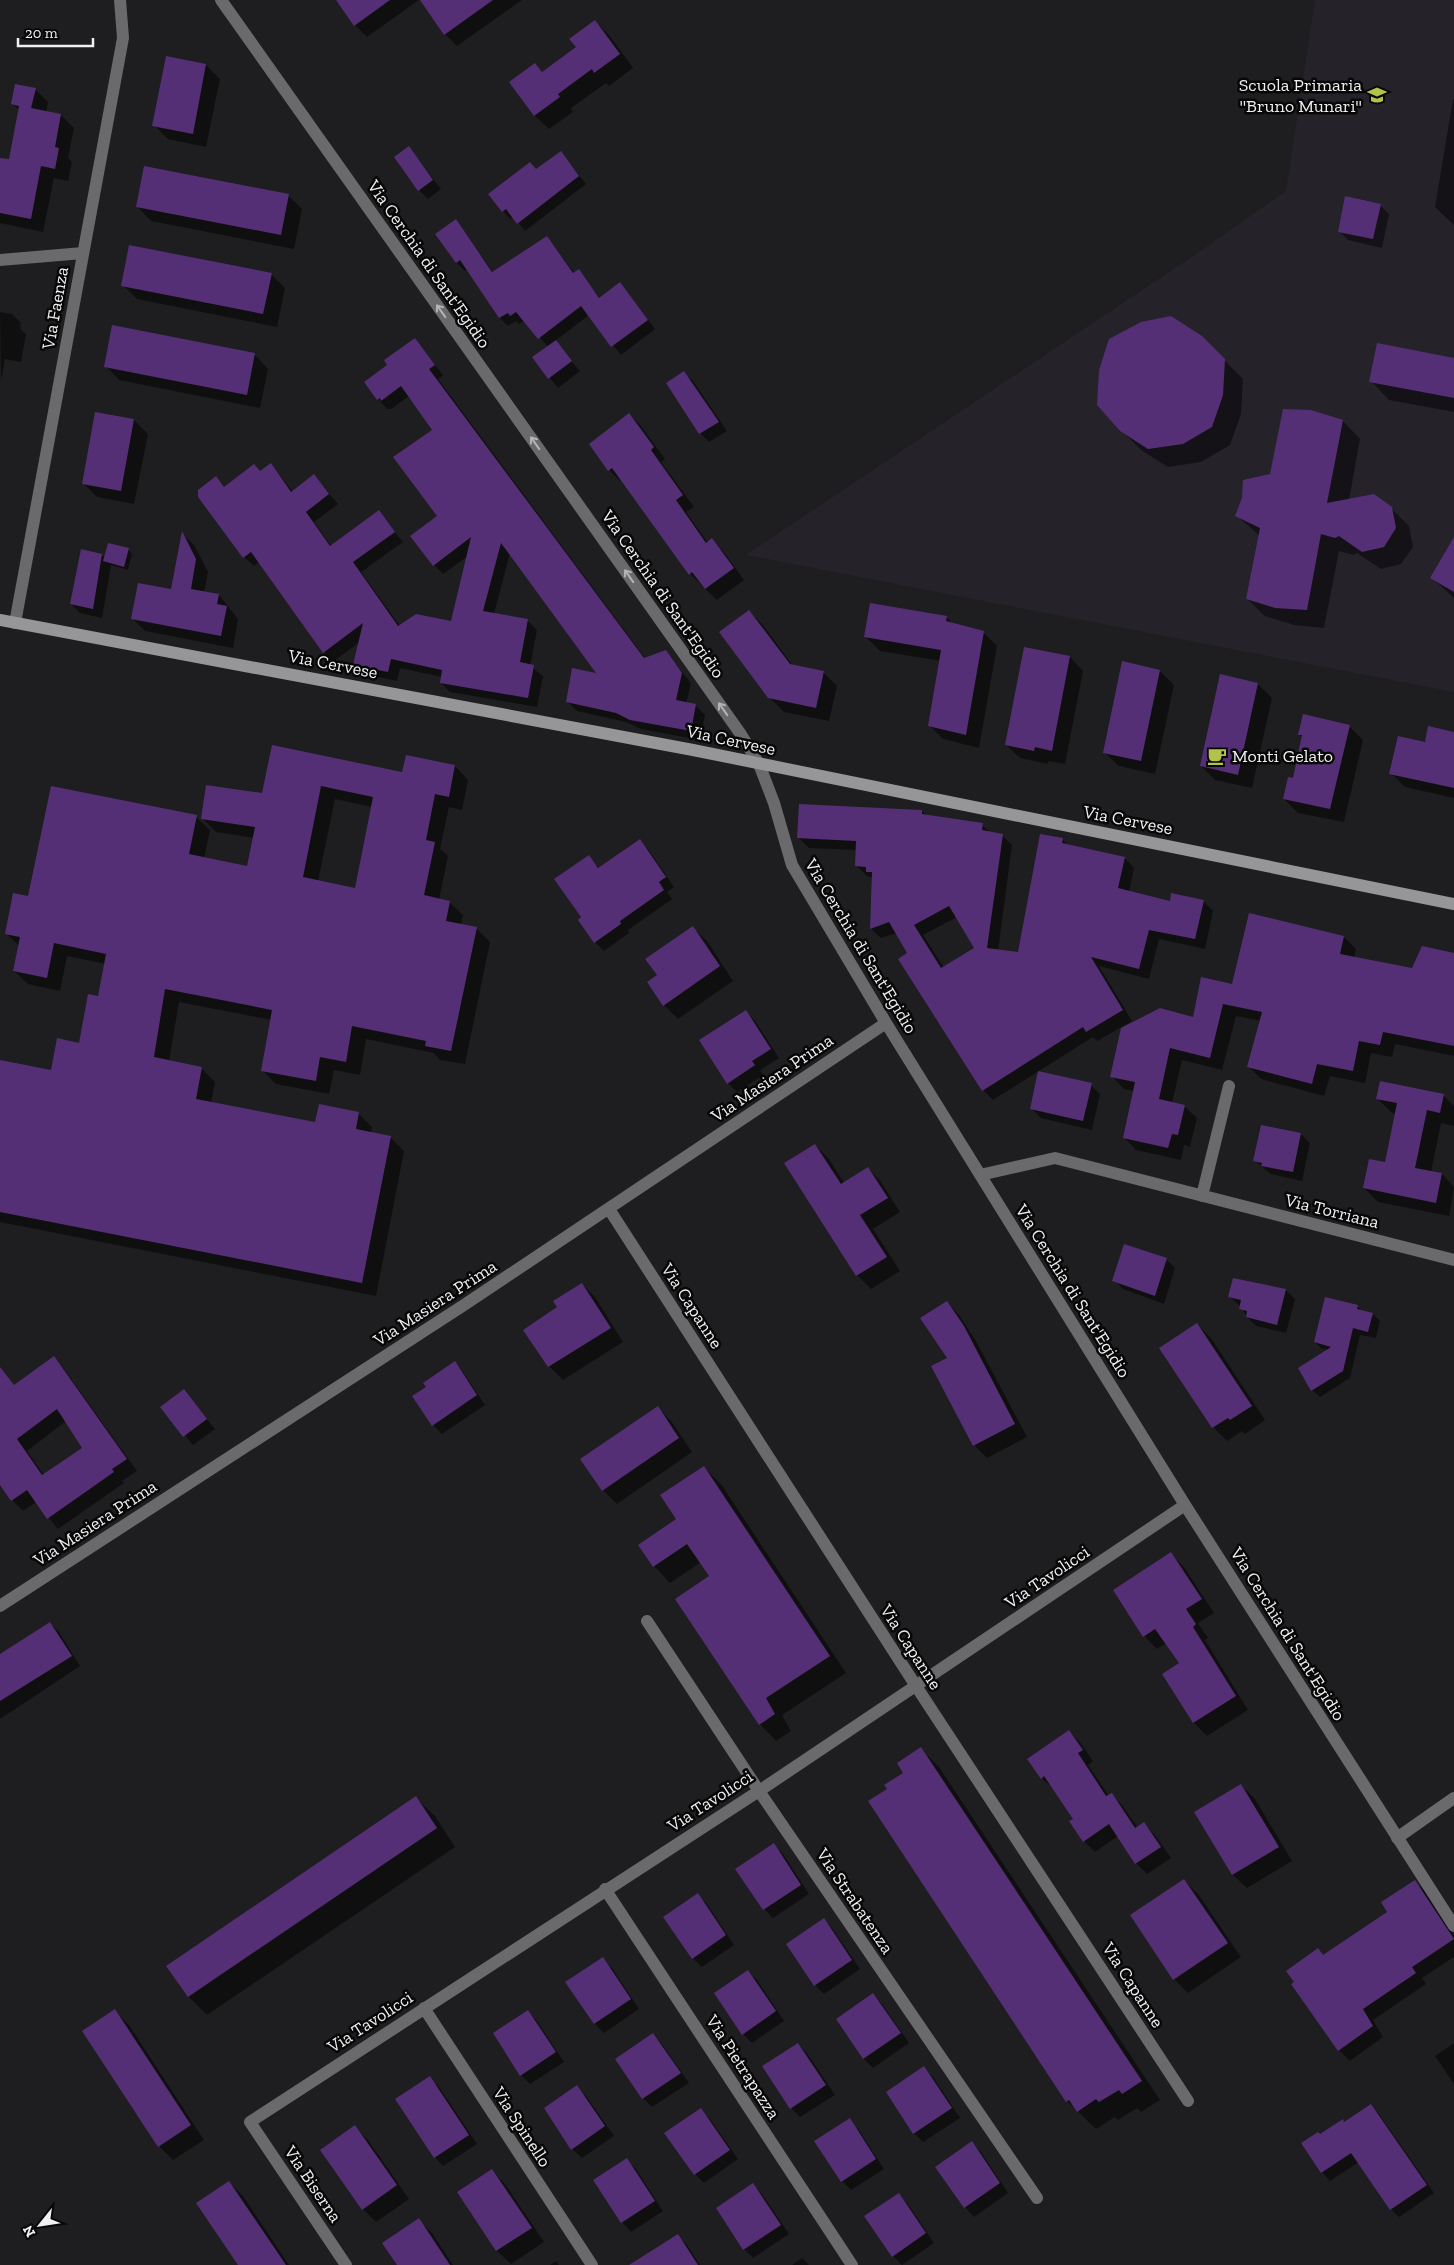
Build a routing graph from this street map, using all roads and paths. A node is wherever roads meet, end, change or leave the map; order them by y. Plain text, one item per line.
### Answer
1 (120, 0) edge
2 (221, 0) edge
3 (83, 252) junction
4 (0, 260) edge
5 (0, 620) edge
6 (15, 623) junction
7 (758, 764) junction
8 (1454, 904) edge
9 (886, 1023) junction
10 (1229, 1086) dead end
11 (980, 1175) junction
12 (1202, 1196) junction
13 (609, 1209) junction
14 (1454, 1260) edge
15 (1185, 1505) junction
16 (0, 1606) edge
17 (647, 1621) dead end
18 (916, 1686) junction
19 (759, 1791) junction
20 (1454, 1798) edge
21 (1397, 1838) junction
22 (605, 1889) junction
23 (1454, 1926) edge
24 (424, 2008) junction
25 (1188, 2101) dead end
26 (250, 2122) joint
27 (1037, 2198) dead end
28 (346, 2265) edge
29 (592, 2265) edge
30 (852, 2265) edge

1 - 3 street, Via Faenza
7 -> 2 street, Via Cerchia di Sant'Egidio
3 - 4 street
3 - 6 street, Via Faenza
5 - 6 main road, Via Cervese
6 - 7 main road, Via Cervese
7 - 8 main road, Via Cervese
7 - 9 street, Via Cerchia di Sant'Egidio
9 - 11 street, Via Cerchia di Sant'Egidio
9 - 13 street, Via Masiera Prima
10 - 12 street
11 - 12 street, Via Torriana
11 - 15 street, Via Cerchia di Sant'Egidio
12 - 14 street, Via Torriana
13 - 16 street, Via Masiera Prima
13 - 18 street, Via Capanne
15 - 18 street, Via Tavolicci
15 - 21 street, Via Cerchia di Sant'Egidio
17 - 19 street, Via Strabatenza
18 - 19 street, Via Tavolicci
18 - 25 street, Via Capanne
19 - 22 street, Via Tavolicci
19 - 27 street, Via Strabatenza
20 - 21 street
21 - 23 street, Via Cerchia di Sant'Egidio
22 - 24 street, Via Tavolicci
22 - 30 street, Via Pietrapazza
24 - 26 street, Via Tavolicci
24 - 29 street, Via Spinello
26 - 28 street, Via Biserna

